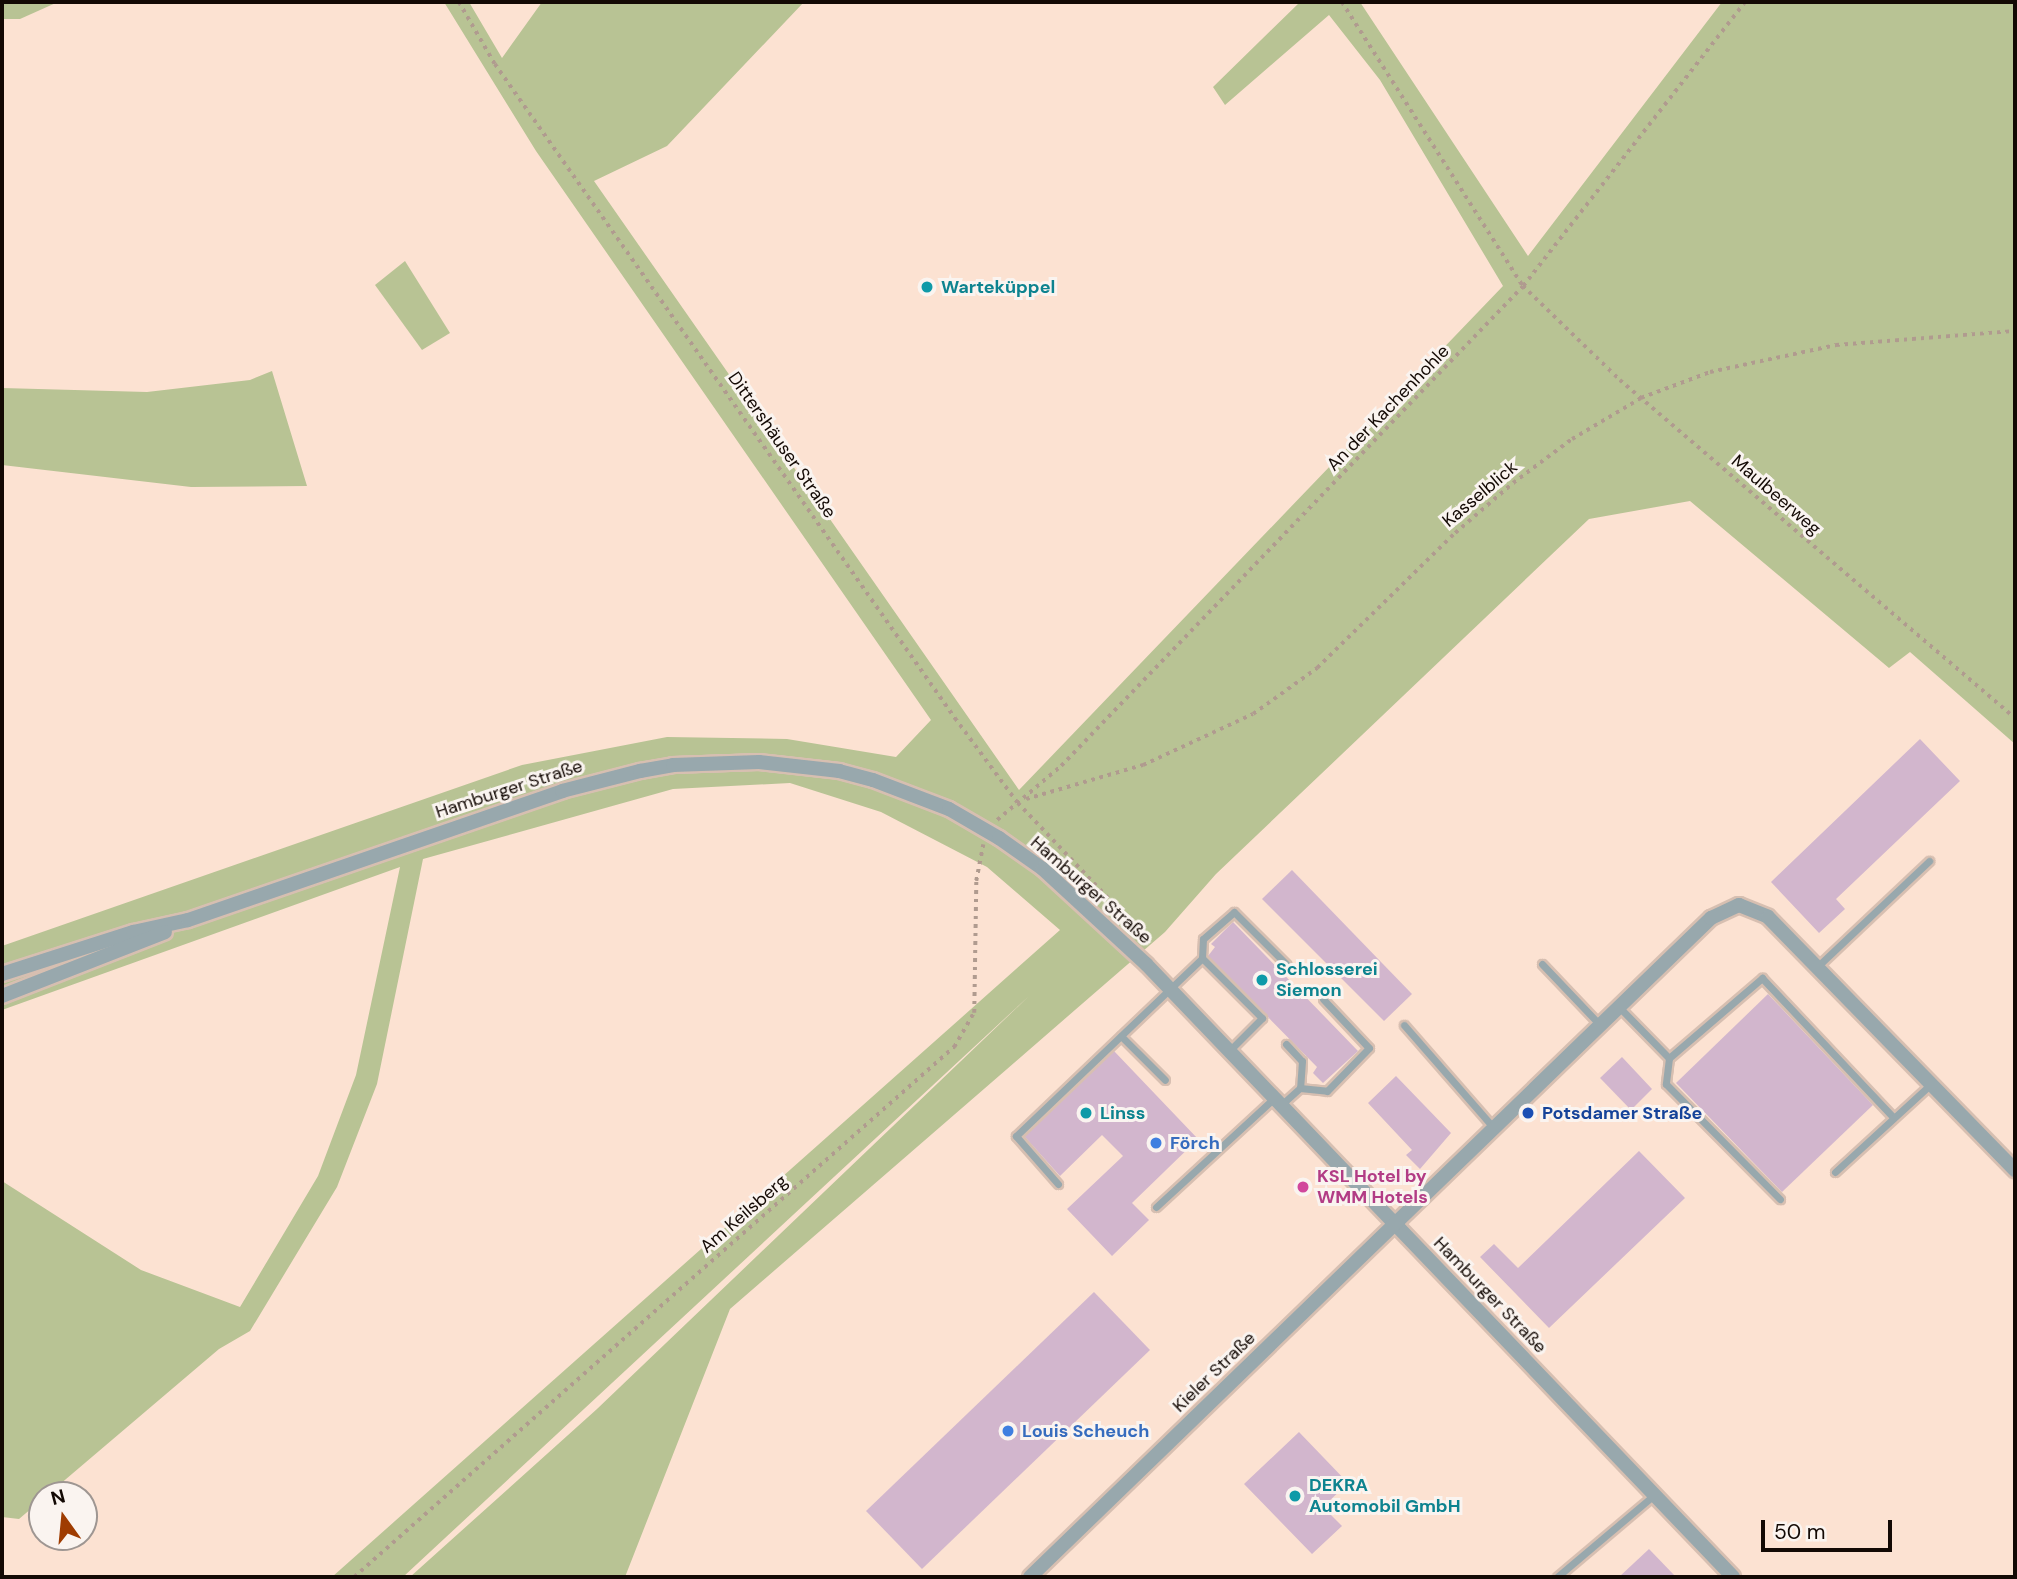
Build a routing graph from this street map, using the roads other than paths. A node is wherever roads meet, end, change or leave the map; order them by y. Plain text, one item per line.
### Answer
1 (1929, 861) dead end
2 (188, 920) junction
3 (1202, 958) junction
4 (1286, 964) dead end
5 (1542, 964) dead end
6 (1818, 966) junction
7 (2, 975) edge
8 (1169, 989) junction
9 (2, 996) edge
10 (1323, 999) dead end
11 (1619, 1007) junction
12 (1404, 1025) dead end
13 (1600, 1025) junction
14 (1122, 1036) junction
15 (1286, 1044) dead end
16 (1229, 1051) junction
17 (1669, 1058) junction
18 (1165, 1080) dead end
19 (1932, 1084) junction
20 (1300, 1088) junction
21 (1278, 1102) junction
22 (1894, 1118) junction
23 (1494, 1128) junction
24 (2015, 1170) edge
25 (1835, 1172) dead end
26 (1058, 1184) dead end
27 (1780, 1199) dead end
28 (1156, 1206) dead end
29 (1395, 1224) junction
30 (1653, 1496) junction
31 (1030, 1577) edge
32 (1557, 1577) edge
33 (1733, 1577) edge

1 - 6 lane
2 - 7 street, Hamburger Straße
2 - 8 street, Hamburger Straße
2 - 9 street
3 - 4 lane
3 - 8 lane
3 - 16 lane
5 - 13 lane
6 - 11 street
6 - 19 street
8 - 14 lane
8 - 16 street, Hamburger Straße
10 - 20 lane
11 - 13 street
11 - 17 lane
12 - 23 lane
13 - 23 street
14 - 18 lane
14 - 26 lane
15 - 20 lane
16 - 21 street, Hamburger Straße
17 - 22 lane
17 - 27 lane
19 - 22 lane
19 - 24 street
20 - 21 lane
21 - 28 lane
21 - 29 street, Hamburger Straße
22 - 25 lane
23 - 29 street
29 - 30 street, Hamburger Straße
29 - 31 street, Kieler Straße
30 - 32 lane
30 - 33 street, Hamburger Straße

